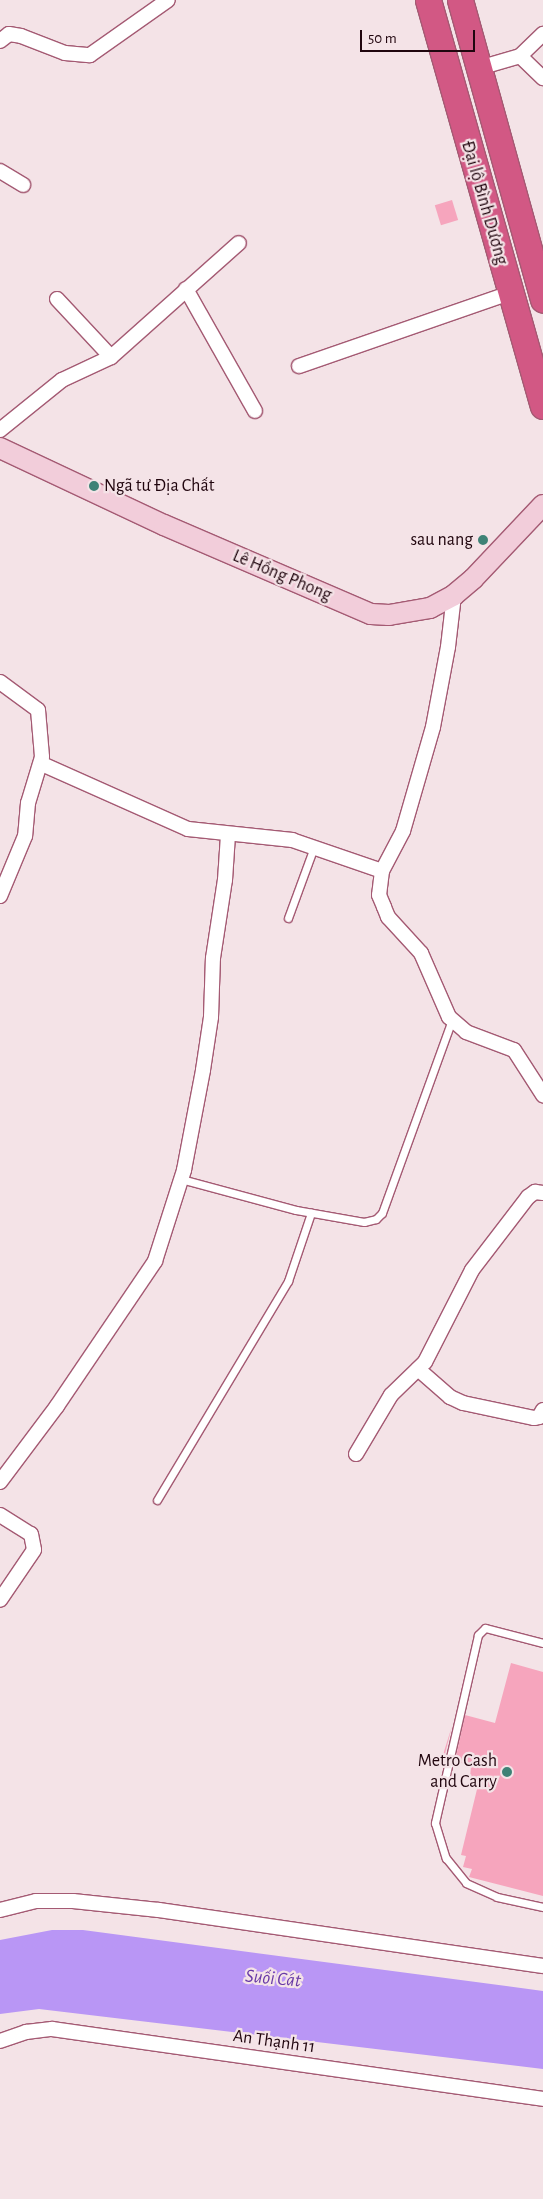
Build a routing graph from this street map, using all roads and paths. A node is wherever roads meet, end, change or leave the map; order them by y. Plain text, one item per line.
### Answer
1 (168, 0) edge
2 (428, 0) edge
3 (460, 0) edge
4 (543, 34) edge
5 (0, 41) edge
6 (520, 56) junction
7 (478, 68) junction
8 (543, 78) edge
9 (0, 171) edge
10 (23, 185) dead end
11 (239, 243) dead end
12 (186, 289) junction
13 (510, 293) junction
14 (57, 299) dead end
15 (543, 300) edge
16 (111, 357) junction
17 (299, 366) dead end
18 (543, 406) edge
19 (255, 411) dead end
20 (0, 430) edge
21 (0, 448) edge
22 (543, 505) edge
23 (454, 595) junction
24 (0, 682) edge
25 (42, 764) junction
26 (228, 834) junction
27 (314, 848) junction
28 (382, 871) junction
29 (0, 896) edge
30 (288, 918) dead end
31 (452, 1020) junction
32 (543, 1095) edge
33 (182, 1179) junction
34 (543, 1193) edge
35 (311, 1213) junction
36 (418, 1369) junction
37 (543, 1410) edge
38 (356, 1454) dead end
39 (0, 1482) edge
40 (157, 1500) dead end
41 (0, 1515) edge
42 (0, 1600) edge
43 (543, 1643) edge
44 (543, 1907) edge
45 (0, 1910) edge
46 (543, 1966) edge
47 (0, 2041) edge
48 (543, 2099) edge

1 - 5 street
2 - 13 highway, Đại lộ Bình Dương
3 - 7 highway, Đại lộ Bình Dương
4 - 6 street
6 - 7 street
6 - 8 street
7 - 15 highway, Đại lộ Bình Dương
9 - 10 street
11 - 12 street
12 - 16 street
12 - 19 street
13 - 17 street
13 - 18 highway, Đại lộ Bình Dương
14 - 16 street
16 - 20 street
21 - 23 street, Lê Hồng Phong
22 - 23 street, Lê Hồng Phong
23 - 28 street
24 - 25 street
25 - 26 street
25 - 29 street
26 - 27 street
26 - 33 street
27 - 28 street
27 - 30 lane
28 - 31 street
31 - 32 street
31 - 35 lane
33 - 35 lane
33 - 39 street
34 - 36 street
35 - 40 lane
36 - 37 street
36 - 38 street
41 - 42 street
43 - 44 lane
45 - 46 street
47 - 48 street, An Thạnh 11

